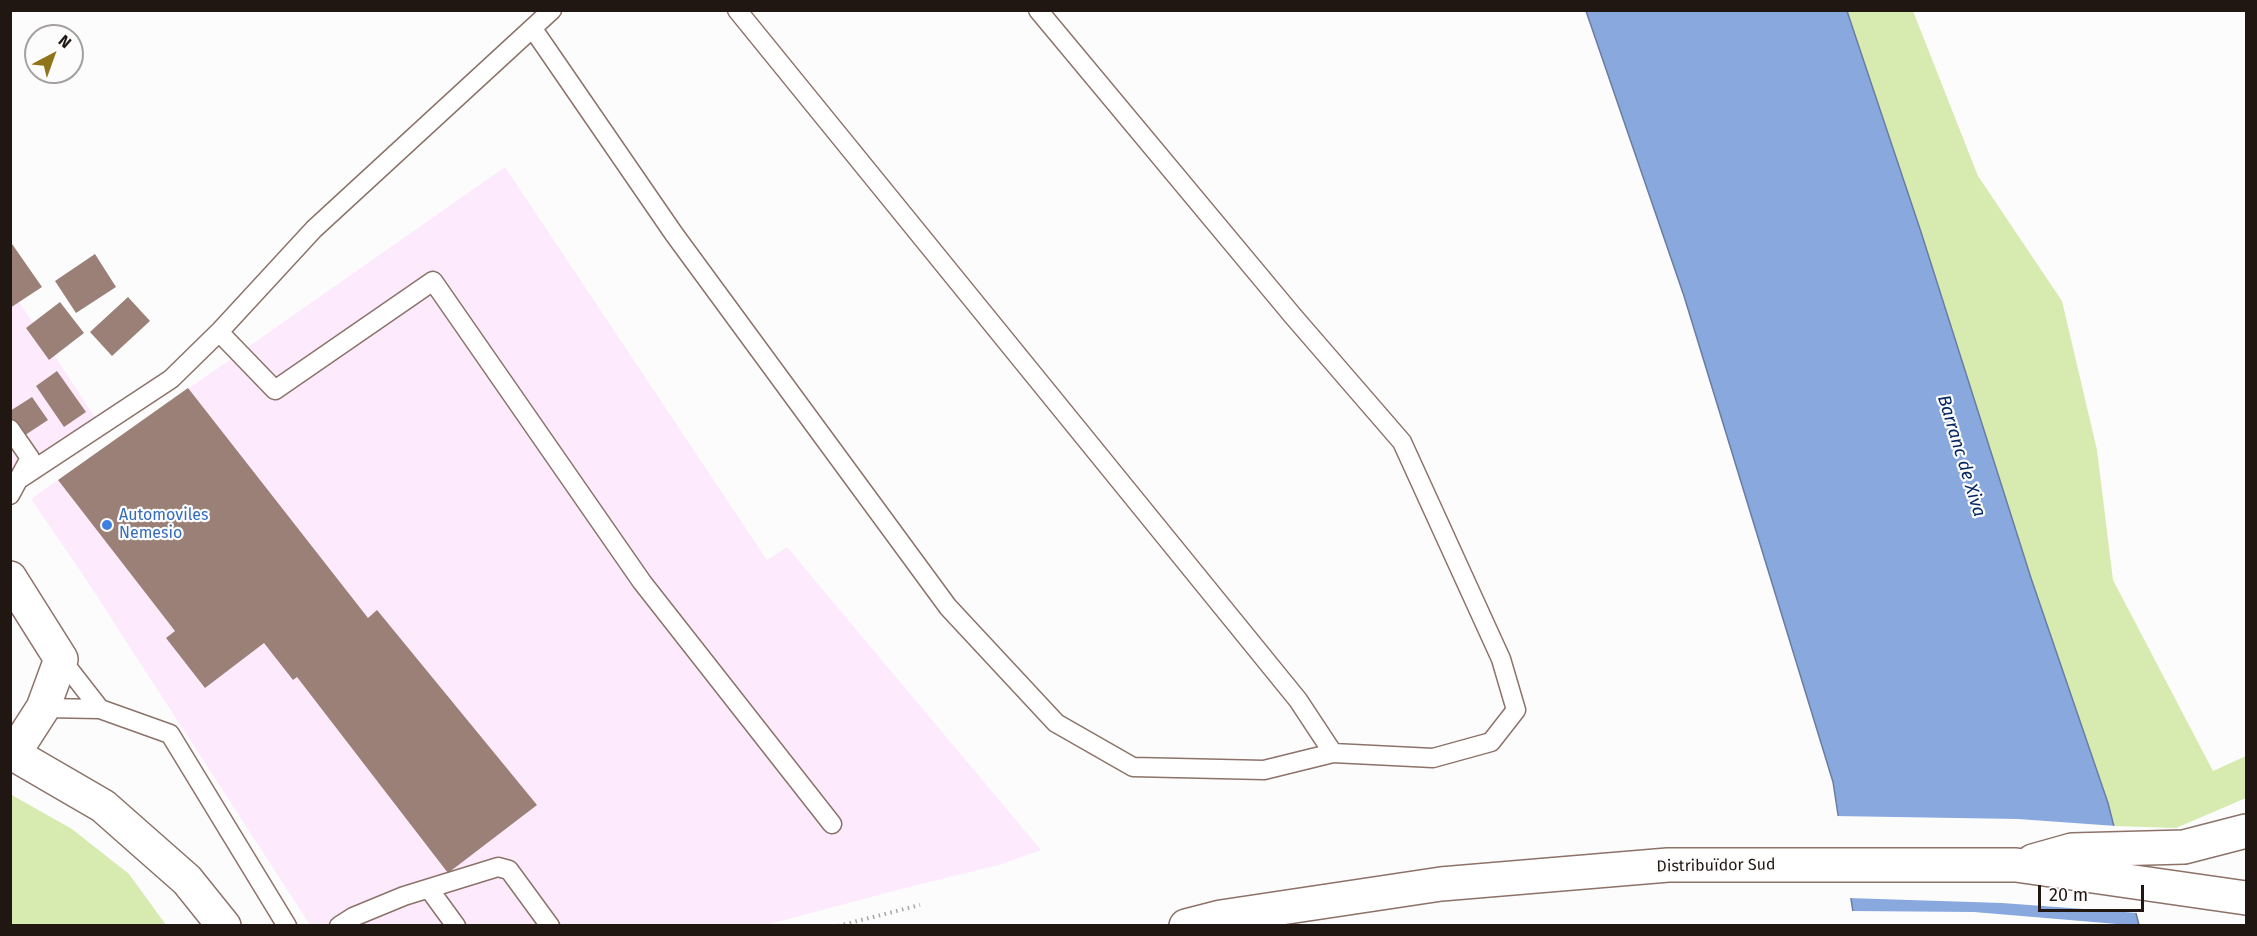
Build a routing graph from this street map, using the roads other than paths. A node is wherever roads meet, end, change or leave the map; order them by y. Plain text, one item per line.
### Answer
1 (552, 10) edge
2 (737, 10) edge
3 (1038, 10) edge
4 (533, 29) junction
5 (219, 332) junction
6 (10, 429) edge
7 (14, 487) edge
8 (10, 578) edge
9 (61, 659) junction
10 (43, 708) junction
11 (100, 709) junction
12 (12, 753) edge
13 (1333, 753) junction
14 (831, 824) dead end
15 (2247, 831) edge
16 (2016, 865) junction
17 (429, 889) junction
18 (2247, 898) edge
19 (224, 926) edge
20 (287, 926) edge
21 (339, 926) edge
22 (456, 926) edge
23 (550, 926) edge
24 (1186, 926) edge

1 - 4 lane
2 - 13 lane
3 - 13 lane
4 - 5 lane
4 - 13 lane
5 - 7 lane
5 - 14 lane
6 - 7 lane
8 - 9 main road
9 - 10 main road
9 - 11 lane
10 - 11 lane
10 - 12 main road
11 - 20 lane
12 - 19 main road
15 - 16 main road
16 - 18 main road, Distribuïdor Sud
16 - 24 main road, Distribuïdor Sud
17 - 21 lane
17 - 22 lane
17 - 23 lane

